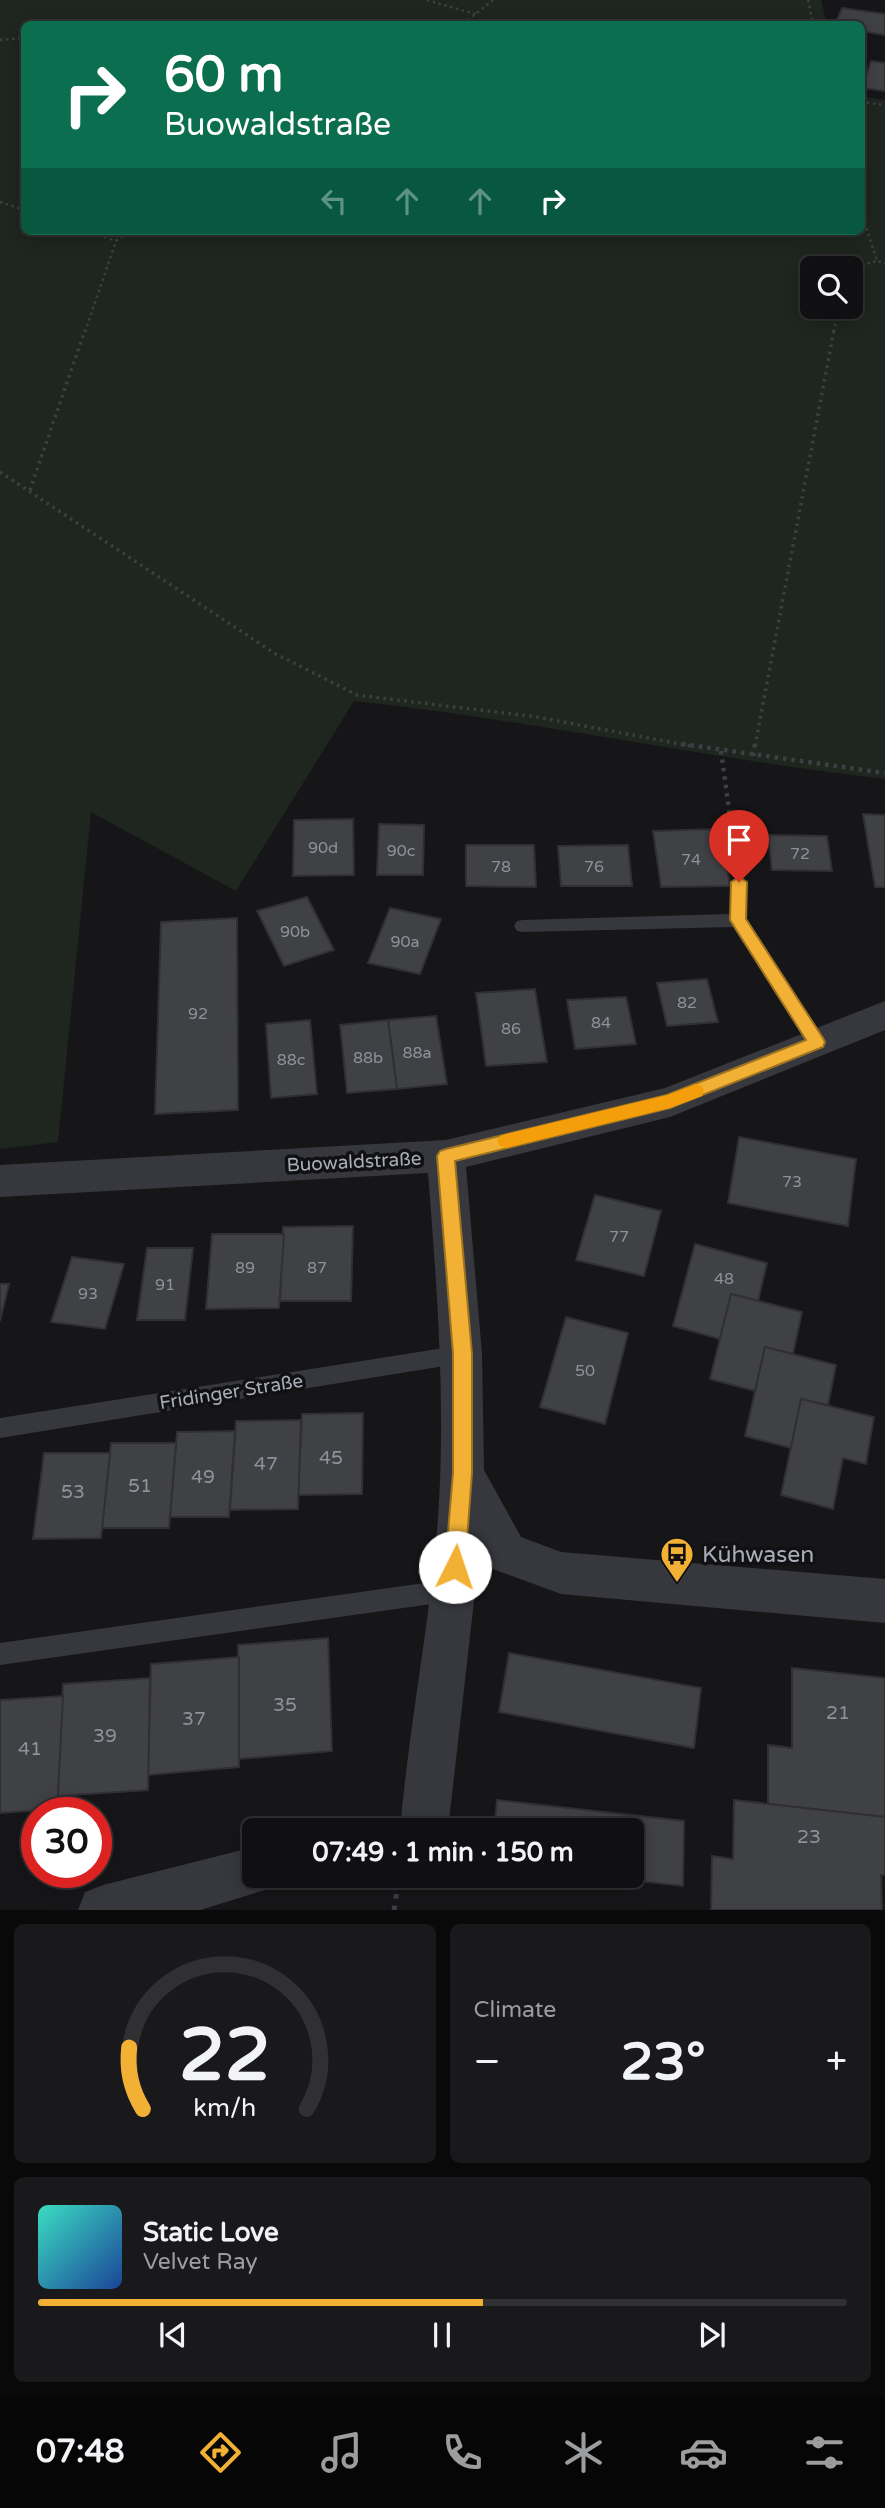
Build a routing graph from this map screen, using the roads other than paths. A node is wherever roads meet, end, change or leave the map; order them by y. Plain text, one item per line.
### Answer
1 (739, 882) road end
2 (738, 920) junction
3 (523, 926) dead end
4 (885, 1016) edge
5 (817, 1042) junction
6 (446, 1156) junction
7 (0, 1181) edge
8 (463, 1354) junction
9 (0, 1427) edge
10 (462, 1473) junction
11 (453, 1590) junction
12 (885, 1601) edge
13 (0, 1654) edge
14 (425, 1818) edge
15 (242, 1874) edge
16 (103, 1909) edge

1 - 2 lane
2 - 3 lane
2 - 5 lane
4 - 5 street, Buowaldstraße
5 - 6 street, Buowaldstraße
6 - 7 street, Buowaldstraße
6 - 8 street
8 - 9 lane, Fridinger Straße
8 - 10 street
10 - 11 street
10 - 12 street
11 - 13 lane
11 - 14 street
15 - 16 street

